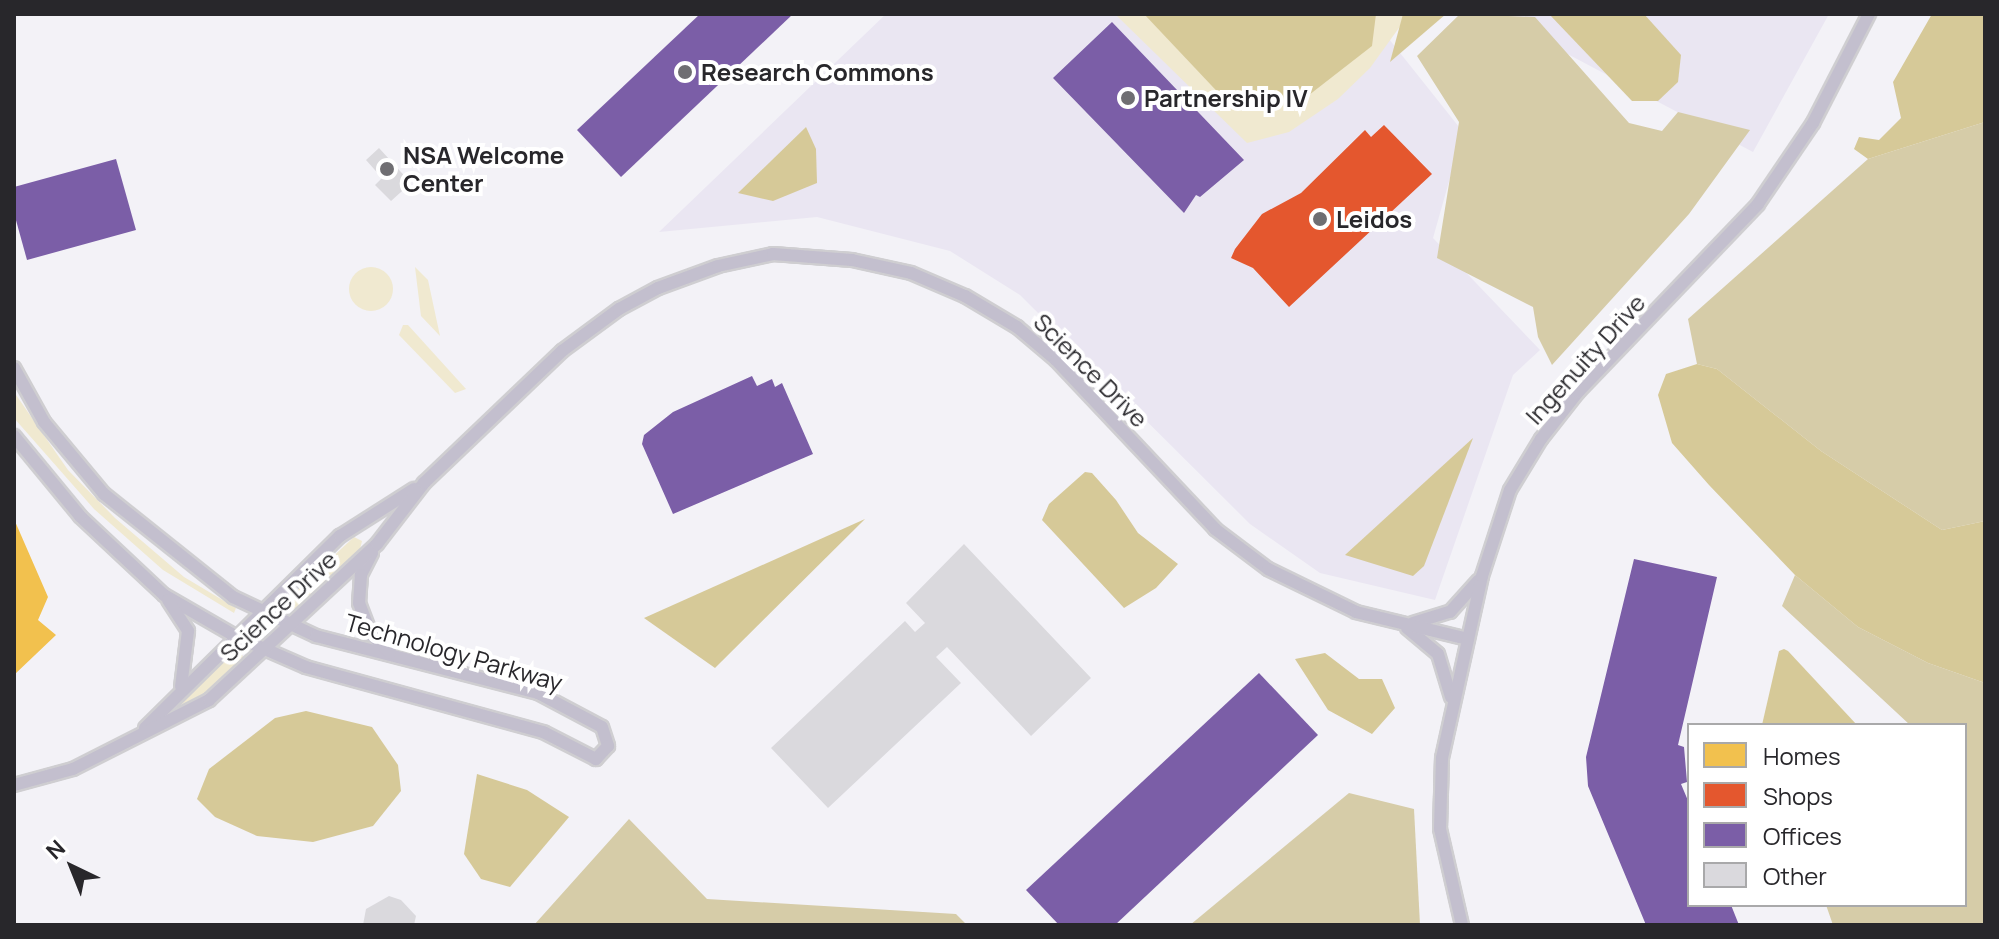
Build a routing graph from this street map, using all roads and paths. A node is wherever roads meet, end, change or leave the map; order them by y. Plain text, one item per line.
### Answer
1 (1869, 14) edge
2 (14, 368) edge
3 (14, 436) edge
4 (424, 483) junction
5 (377, 544) junction
6 (1482, 576) junction
7 (164, 595) junction
8 (259, 614) junction
9 (1402, 624) junction
10 (289, 626) junction
11 (235, 636) junction
12 (1468, 639) junction
13 (264, 649) junction
14 (392, 655) junction
15 (181, 688) junction
16 (1452, 704) junction
17 (139, 735) junction
18 (14, 785) edge
19 (1462, 925) edge

1 - 6 street, Ingenuity Drive
2 - 8 street, Technology Parkway
3 - 7 street, Technology Parkway
4 - 5 street, Science Drive
4 - 8 street, Science Drive
4 - 9 street, Science Drive
5 - 10 street, Science Drive
5 - 14 street
6 - 9 street
6 - 12 street, Ingenuity Drive
7 - 11 street, Technology Parkway
7 - 15 street
8 - 10 street, Technology Parkway
8 - 11 street, Science Drive
9 - 12 street, Science Drive
9 - 16 street
10 - 13 street, Science Drive
10 - 14 street, Technology Parkway
11 - 13 street, Technology Parkway
11 - 15 street, Science Drive
12 - 16 street, Ingenuity Drive
13 - 14 street, Technology Parkway
13 - 17 street, Science Drive
15 - 17 street, Science Drive
16 - 19 street, Ingenuity Drive
17 - 18 street, Science Drive

